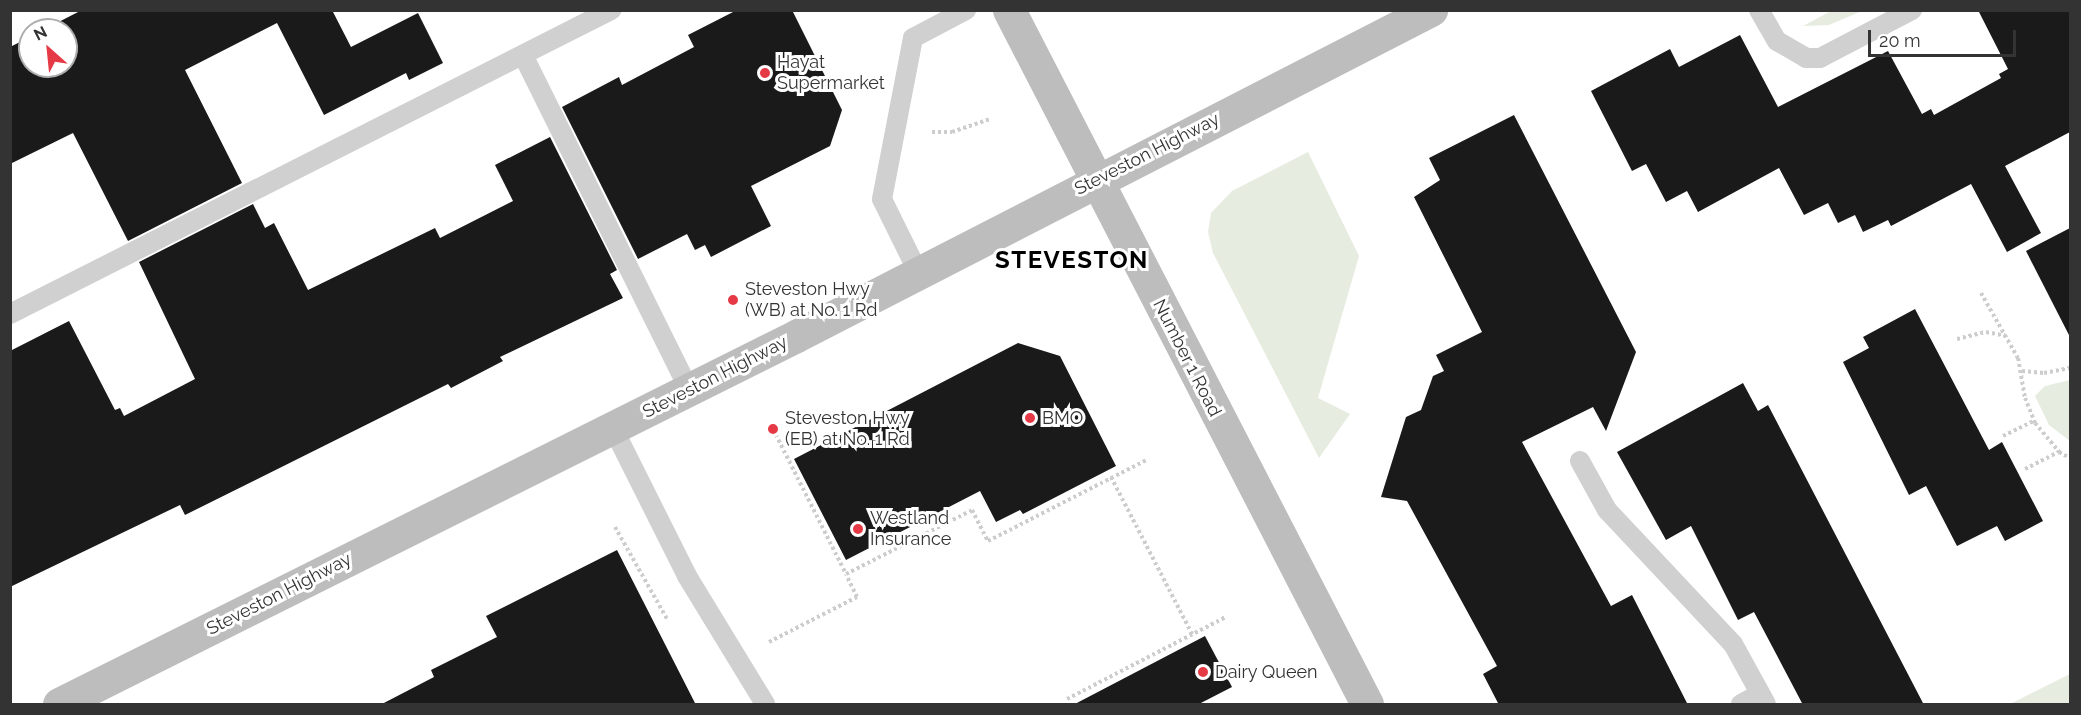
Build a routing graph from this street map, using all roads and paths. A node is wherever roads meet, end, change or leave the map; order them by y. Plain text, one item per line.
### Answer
1 (611, 10) edge
2 (966, 10) edge
3 (1009, 10) edge
4 (1431, 10) edge
5 (1760, 10) edge
6 (1912, 10) edge
7 (523, 55) junction
8 (989, 119) dead end
9 (895, 132) junction
10 (1096, 180) junction
11 (918, 272) junction
12 (1981, 293) dead end
13 (10, 314) edge
14 (2007, 337) junction
15 (1957, 339) dead end
16 (2070, 369) edge
17 (2022, 371) junction
18 (689, 389) junction
19 (2034, 421) junction
20 (613, 429) junction
21 (773, 429) dead end
22 (2003, 436) dead end
23 (2059, 452) junction
24 (2070, 458) edge
25 (1146, 460) dead end
26 (1580, 461) dead end
27 (2025, 469) dead end
28 (1111, 477) junction
29 (846, 574) junction
30 (1226, 617) dead end
31 (1192, 634) junction
32 (737, 658) junction
33 (1067, 699) dead end
34 (1763, 700) edge
35 (59, 705) edge
36 (765, 705) edge
37 (1368, 705) edge
38 (1741, 705) edge

1 - 7 lane
2 - 9 lane
3 - 10 street, Number 1 Road
4 - 10 street, Steveston Highway
5 - 6 lane
7 - 13 lane
7 - 18 lane
8 - 9 path
9 - 11 lane
10 - 11 street, Steveston Highway
10 - 37 street, Number 1 Road
11 - 18 street, Steveston Highway
12 - 14 path
14 - 15 path
14 - 17 path
16 - 17 path
17 - 19 path
18 - 20 street, Steveston Highway
19 - 22 path
19 - 23 path
20 - 32 lane
20 - 35 street, Steveston Highway
21 - 29 path
23 - 24 path
23 - 27 path
25 - 28 path
26 - 34 lane
28 - 29 path
28 - 31 path
29 - 32 path
30 - 31 path
31 - 33 path
32 - 36 lane
34 - 38 lane

